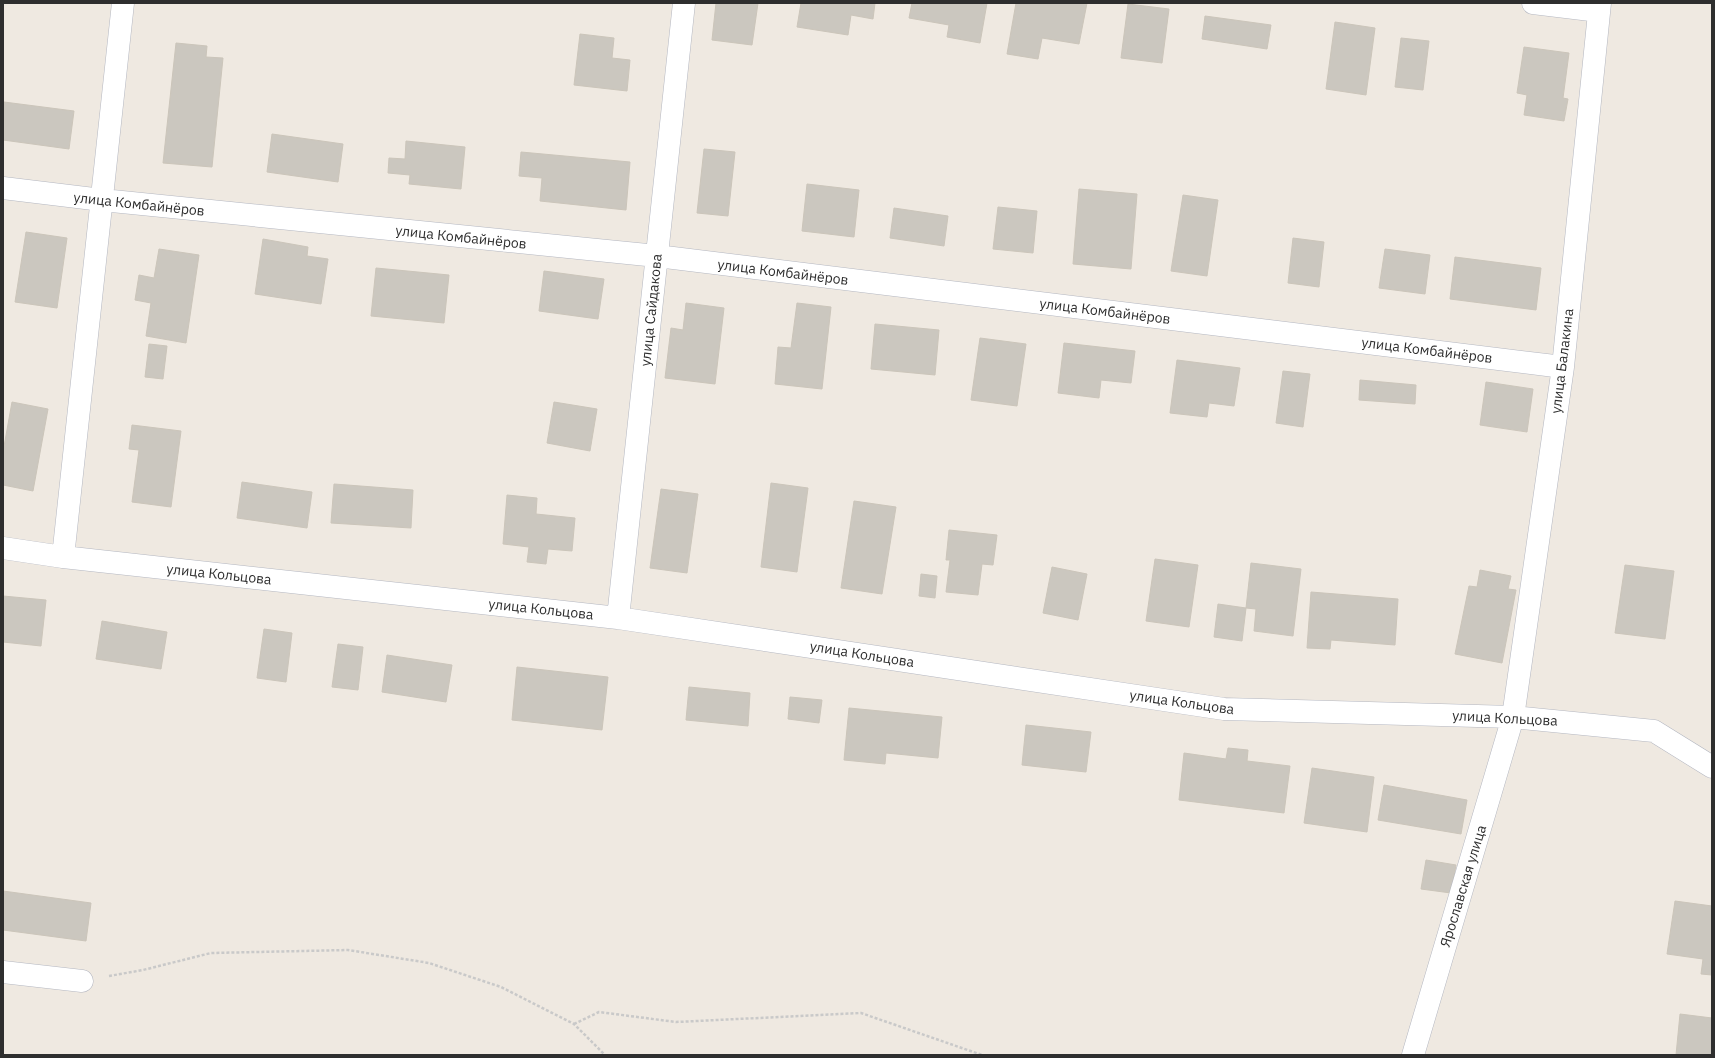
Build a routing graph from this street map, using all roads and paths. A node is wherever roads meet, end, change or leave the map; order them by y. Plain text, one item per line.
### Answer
1 (123, 3) edge
2 (684, 3) edge
3 (1532, 3) edge
4 (1600, 7) edge
5 (3, 188) edge
6 (102, 200) junction
7 (657, 256) junction
8 (1563, 367) junction
9 (3, 548) edge
10 (63, 557) junction
11 (618, 618) junction
12 (1513, 717) junction
13 (1712, 767) edge
14 (3, 972) edge
15 (82, 981) joint
16 (574, 1024) junction
17 (605, 1055) edge
18 (982, 1055) edge
19 (1414, 1055) edge

1 - 6 street
2 - 7 street, улица Сайдакова
3 - 4 street
4 - 8 street, улица Балакина
5 - 6 street, улица Комбайнёров
6 - 7 street, улица Комбайнёров
6 - 10 street
7 - 8 street, улица Комбайнёров
7 - 11 street, улица Сайдакова
8 - 12 street, улица Балакина
9 - 10 street, улица Кольцова
10 - 11 street, улица Кольцова
11 - 12 street, улица Кольцова
12 - 13 street, улица Кольцова
12 - 19 street, Ярославская улица
14 - 15 street
15 - 16 path
16 - 17 path
16 - 18 path

